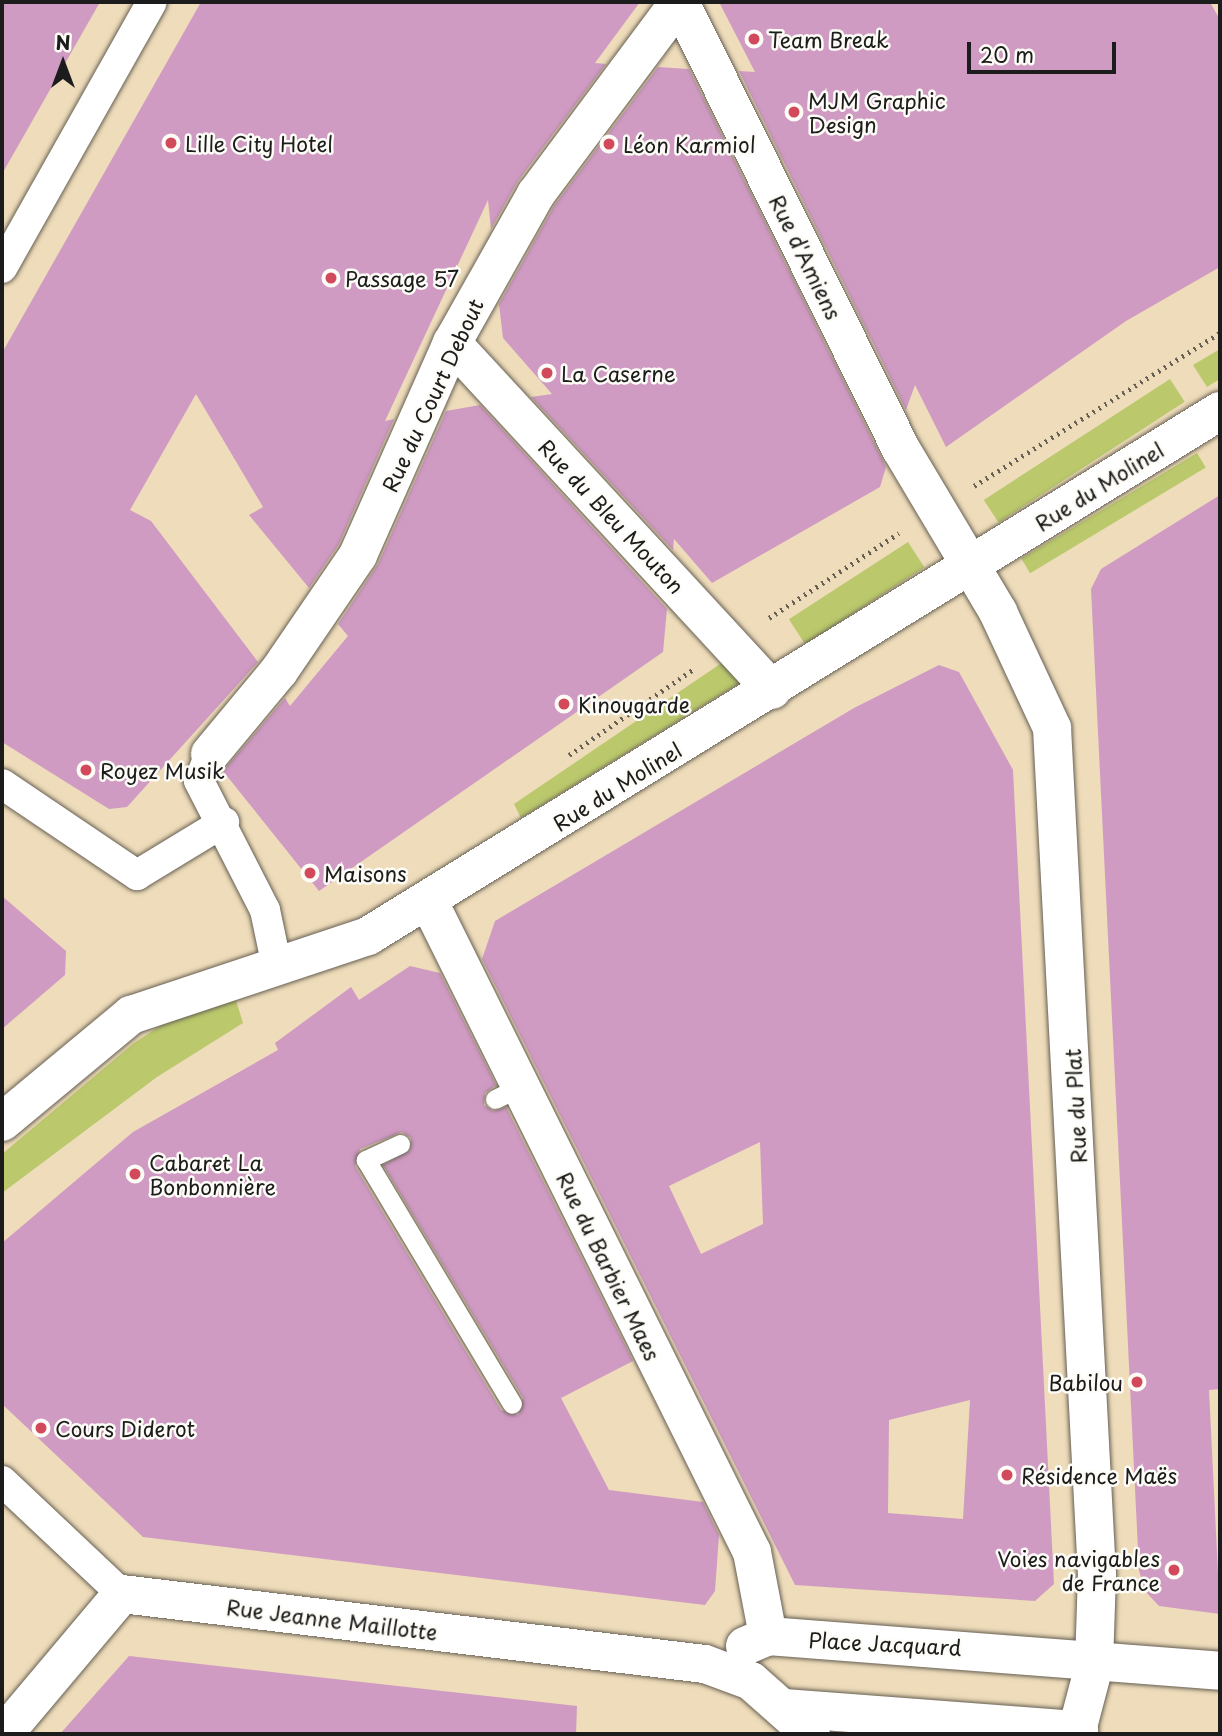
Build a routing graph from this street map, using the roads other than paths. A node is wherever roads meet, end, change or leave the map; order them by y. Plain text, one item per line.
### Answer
1 (152, 2) edge
2 (680, 2) edge
3 (2, 268) edge
4 (452, 343) junction
5 (1220, 411) edge
6 (970, 567) junction
7 (772, 690) junction
8 (210, 754) joint
9 (2, 784) edge
10 (224, 822) junction
11 (429, 902) junction
12 (277, 967) junction
13 (2, 1122) edge
14 (400, 1144) dead end
15 (512, 1404) dead end
16 (2, 1481) edge
17 (122, 1594) junction
18 (768, 1636) junction
19 (705, 1664) junction
20 (1094, 1666) junction
21 (1220, 1671) edge
22 (784, 1708) junction
23 (1077, 1732) edge
24 (4, 1734) edge
25 (811, 1734) edge

1 - 3 street
2 - 4 street, Rue du Court Debout
2 - 6 street, Rue d'Amiens
4 - 7 street, Rue du Bleu Mouton
4 - 8 street, Rue du Court Debout
5 - 6 street, Rue du Molinel
6 - 7 street, Rue du Molinel
6 - 20 street, Rue du Plat
7 - 11 street, Rue du Molinel
8 - 10 street
9 - 10 street
10 - 12 street
11 - 12 street, Rue du Molinel
11 - 18 street, Rue du Barbier Maes
12 - 13 street, Rue du Molinel
14 - 15 lane
16 - 17 street
17 - 19 street, Rue Jeanne Maillotte
17 - 24 street
18 - 19 street, Place Jacquard
18 - 20 street, Place Jacquard
19 - 22 street
20 - 21 street, Place Jacquard
20 - 23 street
22 - 23 street
22 - 25 street

